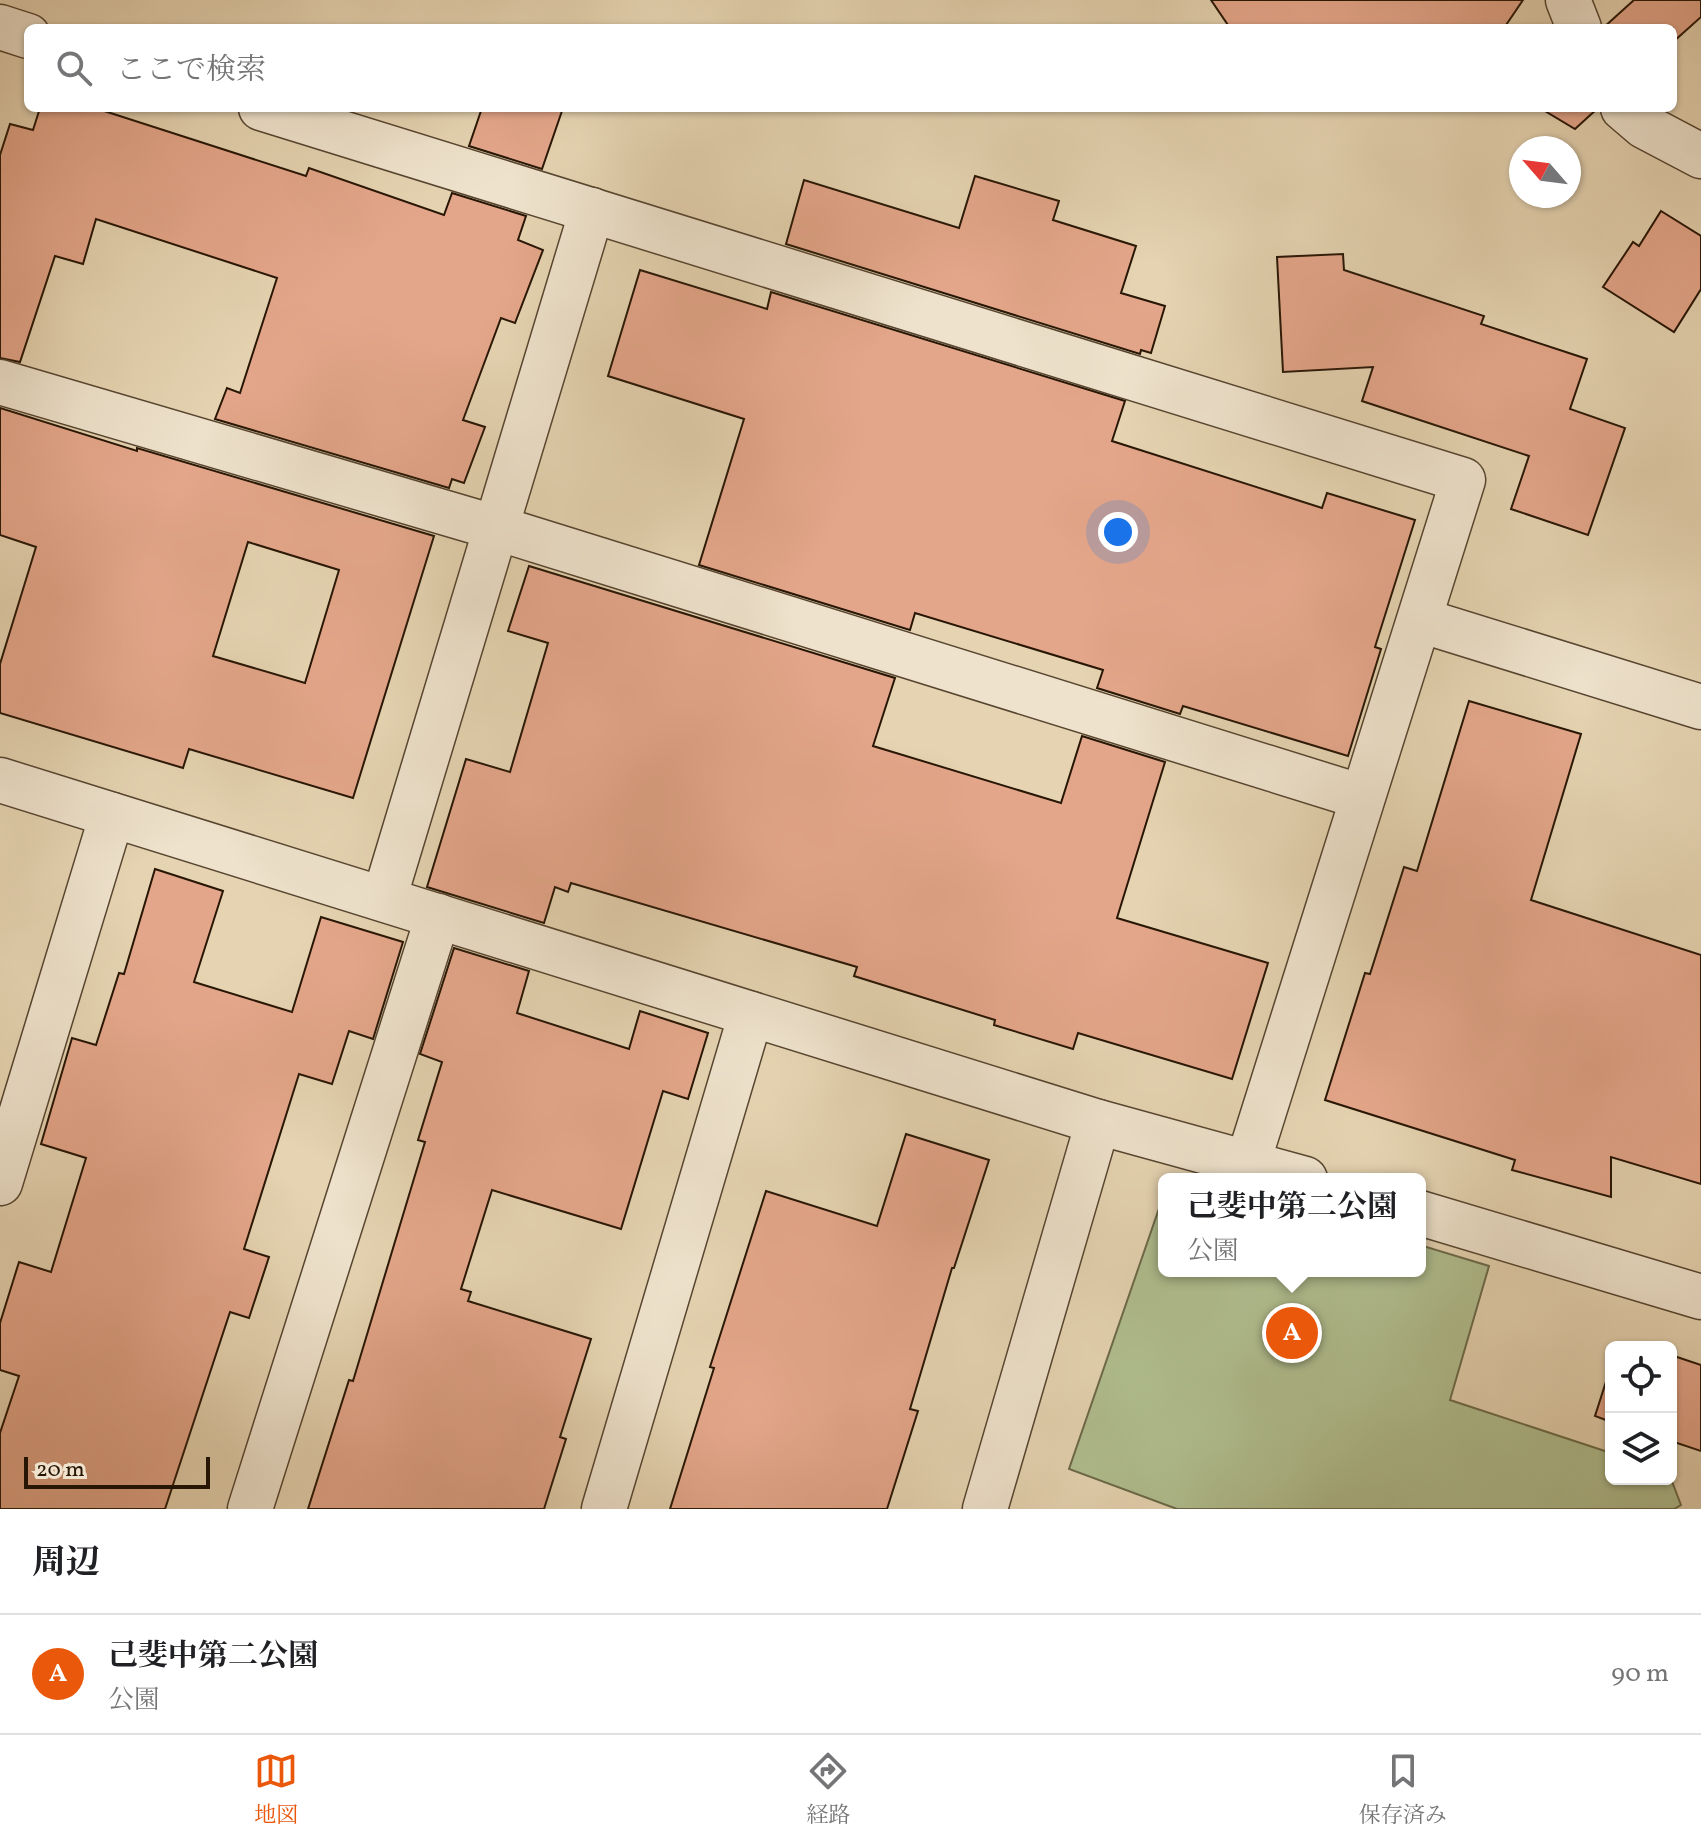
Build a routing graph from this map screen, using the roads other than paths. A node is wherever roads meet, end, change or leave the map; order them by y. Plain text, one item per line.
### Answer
1 (1568, 0) edge
2 (1577, 24) edge
3 (0, 27) edge
4 (24, 35) edge
5 (274, 112) edge
6 (1628, 112) edge
7 (1701, 156) edge
8 (592, 210) junction
9 (0, 382) edge
10 (497, 528) junction
11 (1420, 620) junction
12 (1701, 707) edge
13 (0, 780) edge
14 (1362, 797) junction
15 (112, 815) junction
16 (384, 899) junction
17 (438, 916) junction
18 (751, 1014) junction
19 (1098, 1122) junction
20 (1248, 1162) junction
21 (1285, 1173) edge
22 (0, 1183) edge
23 (1426, 1215) edge
24 (1701, 1297) edge
25 (250, 1509) edge
26 (604, 1509) edge
27 (985, 1509) edge

1 - 2 street
3 - 4 street
5 - 8 street
6 - 7 street
8 - 10 street
8 - 11 street
9 - 10 street
10 - 14 street
10 - 16 street
11 - 12 street
11 - 14 street
13 - 15 street
14 - 20 street
15 - 16 street
15 - 22 street
16 - 17 street
17 - 18 street
17 - 25 street
18 - 19 street
18 - 26 street
19 - 20 street
19 - 27 street
20 - 21 street
23 - 24 street

